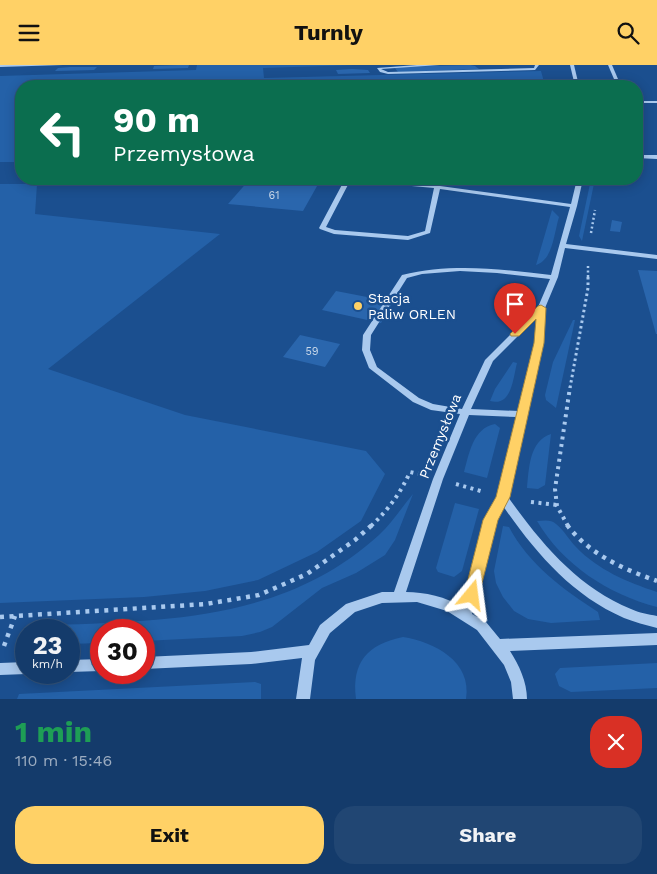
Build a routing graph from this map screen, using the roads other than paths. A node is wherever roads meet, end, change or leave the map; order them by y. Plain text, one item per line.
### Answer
1 (61, 65) edge
2 (438, 65) edge
3 (538, 65) edge
4 (567, 65) edge
5 (572, 65) edge
6 (610, 65) edge
7 (0, 66) edge
8 (576, 80) edge
9 (616, 80) edge
10 (643, 102) edge
11 (657, 102) edge
12 (643, 156) edge
13 (657, 157) edge
14 (345, 185) edge
15 (424, 185) edge
16 (579, 185) edge
17 (437, 187) junction
18 (574, 206) junction
19 (562, 246) junction
20 (657, 257) edge
21 (554, 277) junction
22 (541, 308) junction
23 (465, 412) junction
24 (522, 414) junction
25 (503, 497) junction
26 (399, 595) junction
27 (466, 614) junction
28 (657, 622) edge
29 (657, 639) edge
30 (500, 645) junction
31 (310, 651) junction
32 (155, 662) edge
33 (15, 668) edge
34 (0, 669) edge
35 (303, 699) edge
36 (520, 699) edge

1 - 7 street
2 - 3 street
4 - 5 street
5 - 8 street
6 - 9 street
10 - 11 street
12 - 13 street
14 - 17 street
15 - 17 street
16 - 18 street, Przemysłowa
17 - 18 street
18 - 19 street, Przemysłowa
19 - 20 street
19 - 21 street, Przemysłowa
21 - 22 street, Przemysłowa
21 - 23 street
22 - 23 street, Przemysłowa
22 - 24 street, Przemysłowa
23 - 24 street
23 - 26 street, Przemysłowa
24 - 25 street, Przemysłowa
25 - 27 street, Przemysłowa
25 - 28 street
26 - 27 street
26 - 31 street
27 - 30 street
29 - 30 street
30 - 36 street
31 - 32 street
31 - 35 street
33 - 34 street

